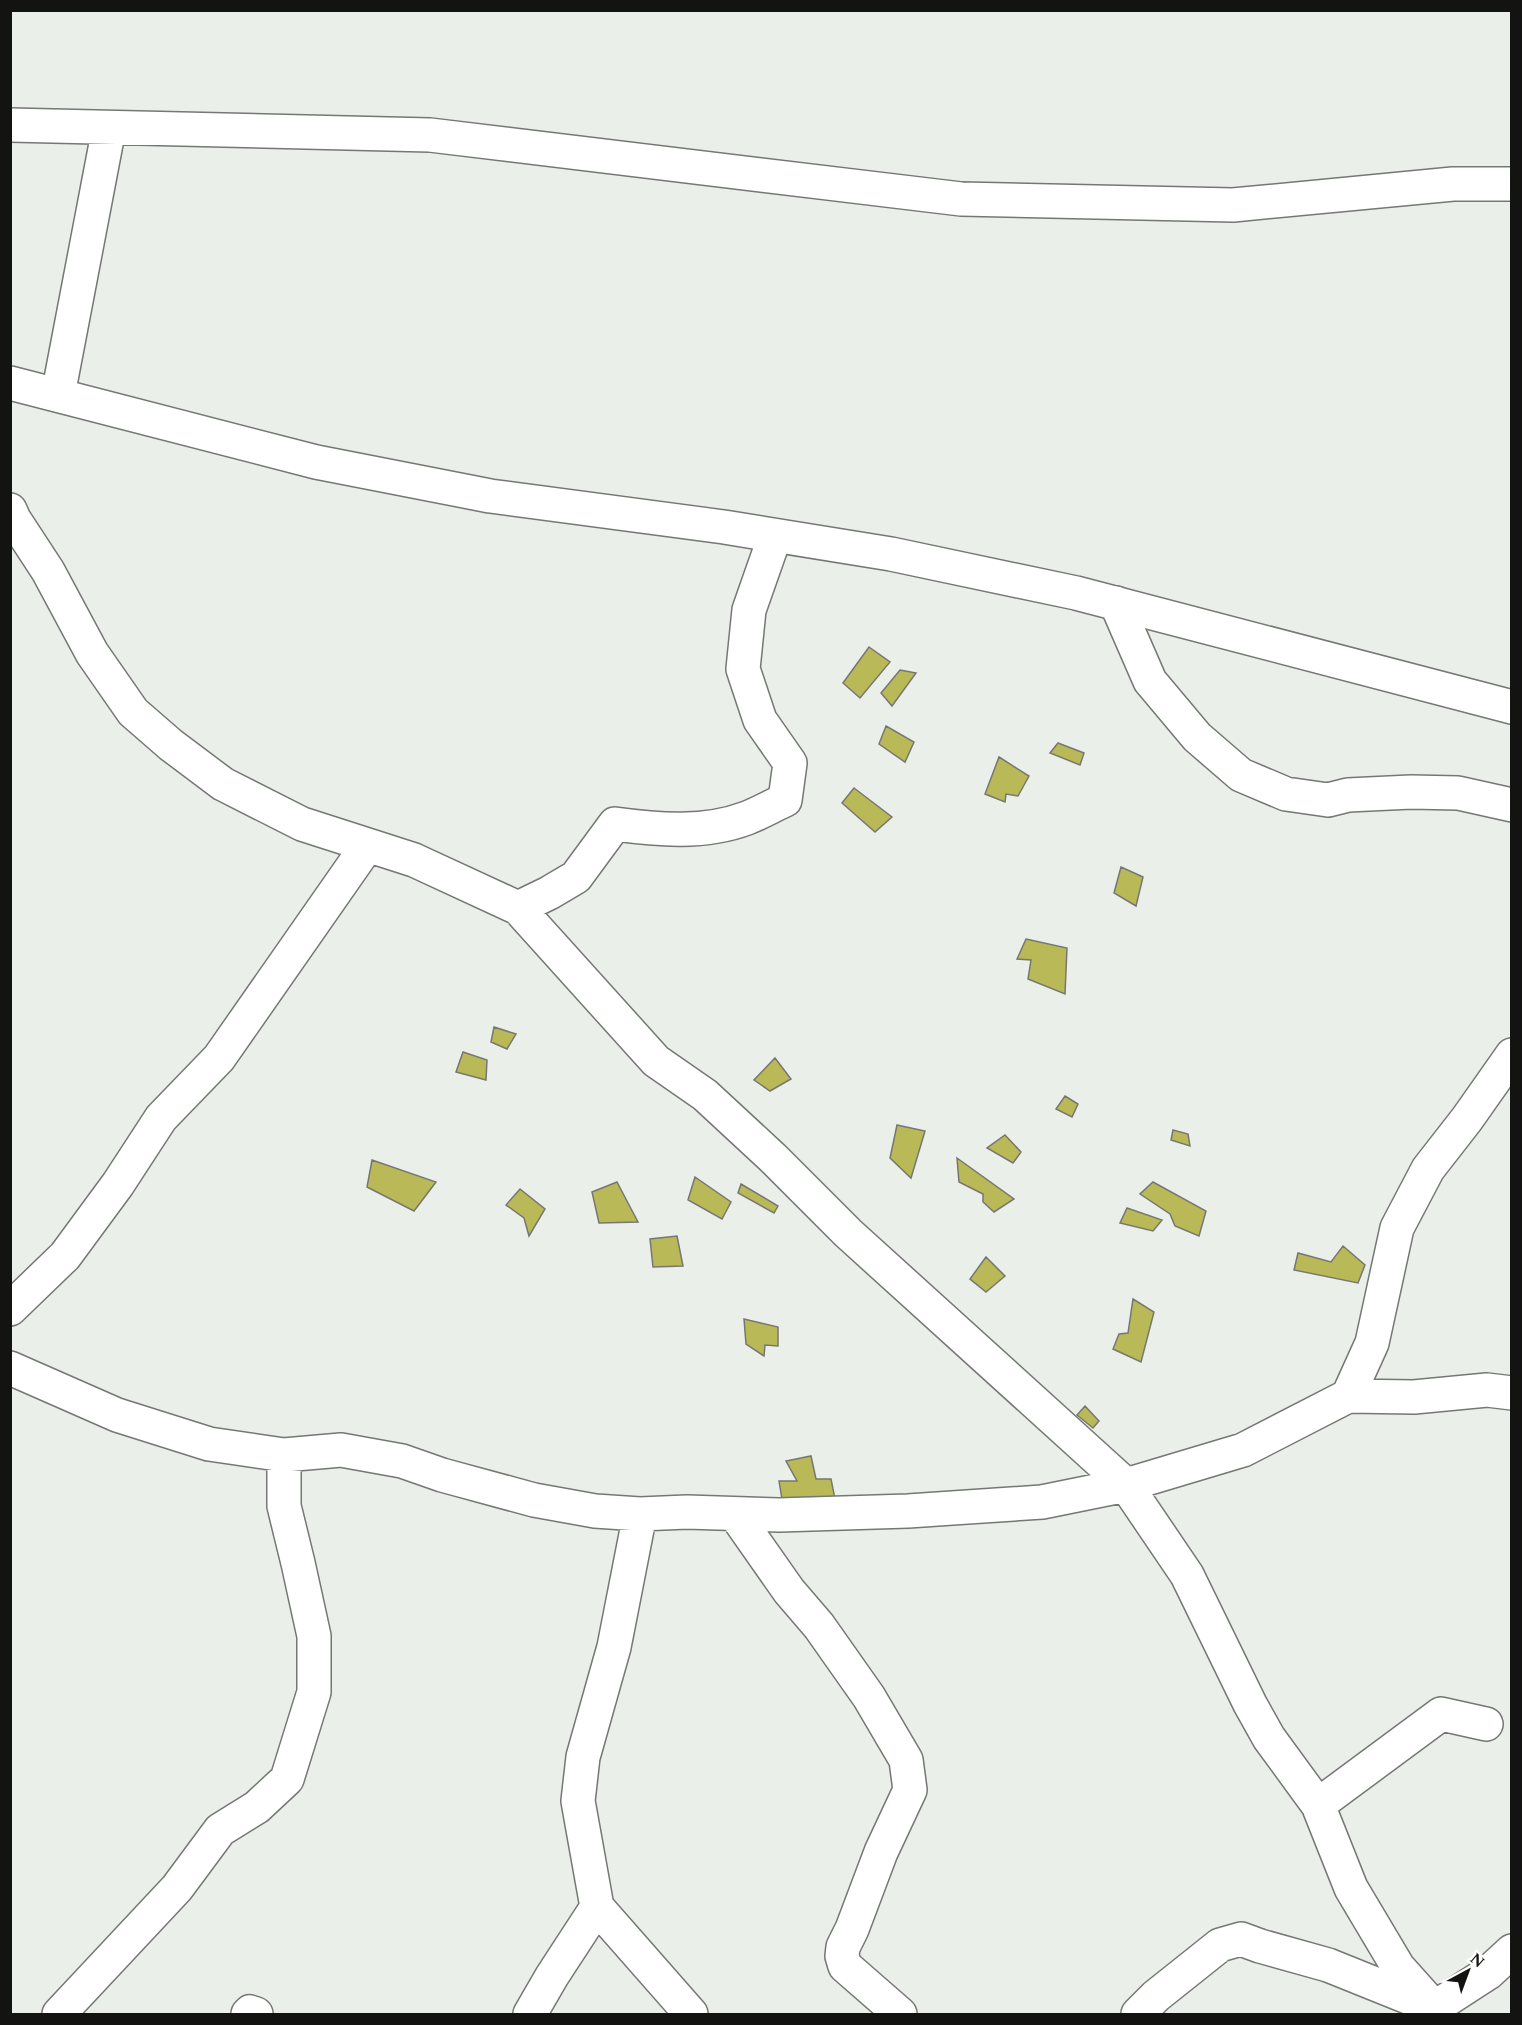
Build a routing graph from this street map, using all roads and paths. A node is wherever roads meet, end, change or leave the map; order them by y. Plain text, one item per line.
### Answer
1 (10, 125) edge
2 (109, 128) junction
3 (1512, 184) edge
4 (10, 383) edge
5 (58, 395) junction
6 (10, 510) edge
7 (775, 536) junction
8 (1116, 603) junction
9 (1512, 707) edge
10 (1512, 805) edge
11 (367, 846) junction
12 (518, 908) junction
13 (1512, 1055) edge
14 (10, 1309) edge
15 (10, 1368) edge
16 (1512, 1393) edge
17 (1348, 1396) junction
18 (284, 1455) junction
19 (1126, 1485) junction
20 (640, 1514) junction
21 (735, 1514) junction
22 (1486, 1724) dead end
23 (1318, 1805) junction
24 (597, 1907) junction
25 (1512, 1951) edge
26 (1437, 2011) edge
27 (59, 2014) edge
28 (248, 2014) edge
29 (255, 2014) edge
30 (530, 2014) edge
31 (691, 2014) edge
32 (900, 2014) edge
33 (1138, 2014) edge

1 - 2 street
2 - 3 street
2 - 5 street
4 - 5 street
5 - 7 street
6 - 11 street
7 - 8 street
7 - 12 street
8 - 9 street
8 - 10 street
11 - 12 street
11 - 14 street
12 - 19 street
13 - 17 street
15 - 18 street
16 - 17 street
17 - 19 street
18 - 20 street
18 - 27 street
19 - 21 street
19 - 23 street
20 - 21 street
20 - 24 street
21 - 32 street
22 - 23 street
23 - 26 street
24 - 30 street
24 - 31 street
25 - 26 street
26 - 33 street
28 - 29 street

